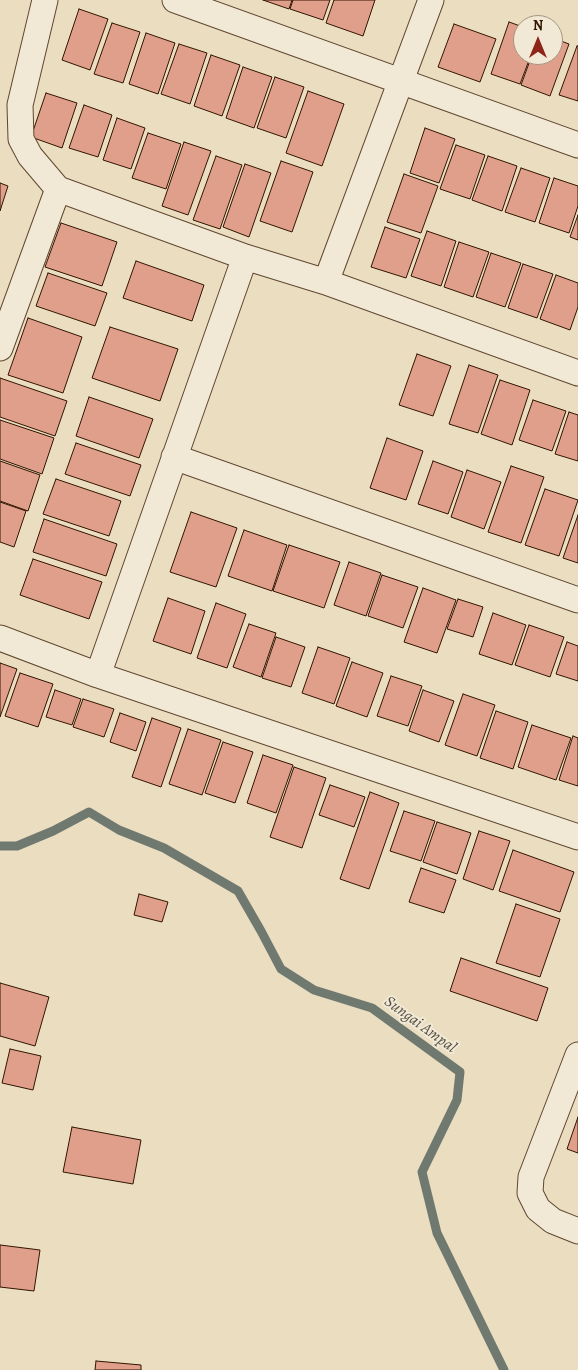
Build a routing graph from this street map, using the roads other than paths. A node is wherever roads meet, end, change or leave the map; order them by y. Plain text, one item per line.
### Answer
1 (44, 0) edge
2 (175, 0) edge
3 (431, 0) edge
4 (400, 81) junction
5 (578, 146) edge
6 (58, 189) junction
7 (245, 256) junction
8 (326, 282) junction
9 (0, 348) edge
10 (578, 373) edge
11 (174, 457) junction
12 (578, 600) edge
13 (0, 638) edge
14 (98, 676) junction
15 (578, 837) edge
16 (578, 1055) edge
17 (578, 1231) edge

1 - 6 street
2 - 4 street
3 - 4 street
4 - 5 street
4 - 8 street
6 - 7 street
6 - 9 street
7 - 8 street
7 - 11 street
8 - 10 street
11 - 12 street
11 - 14 street
13 - 14 street
14 - 15 street
16 - 17 street

